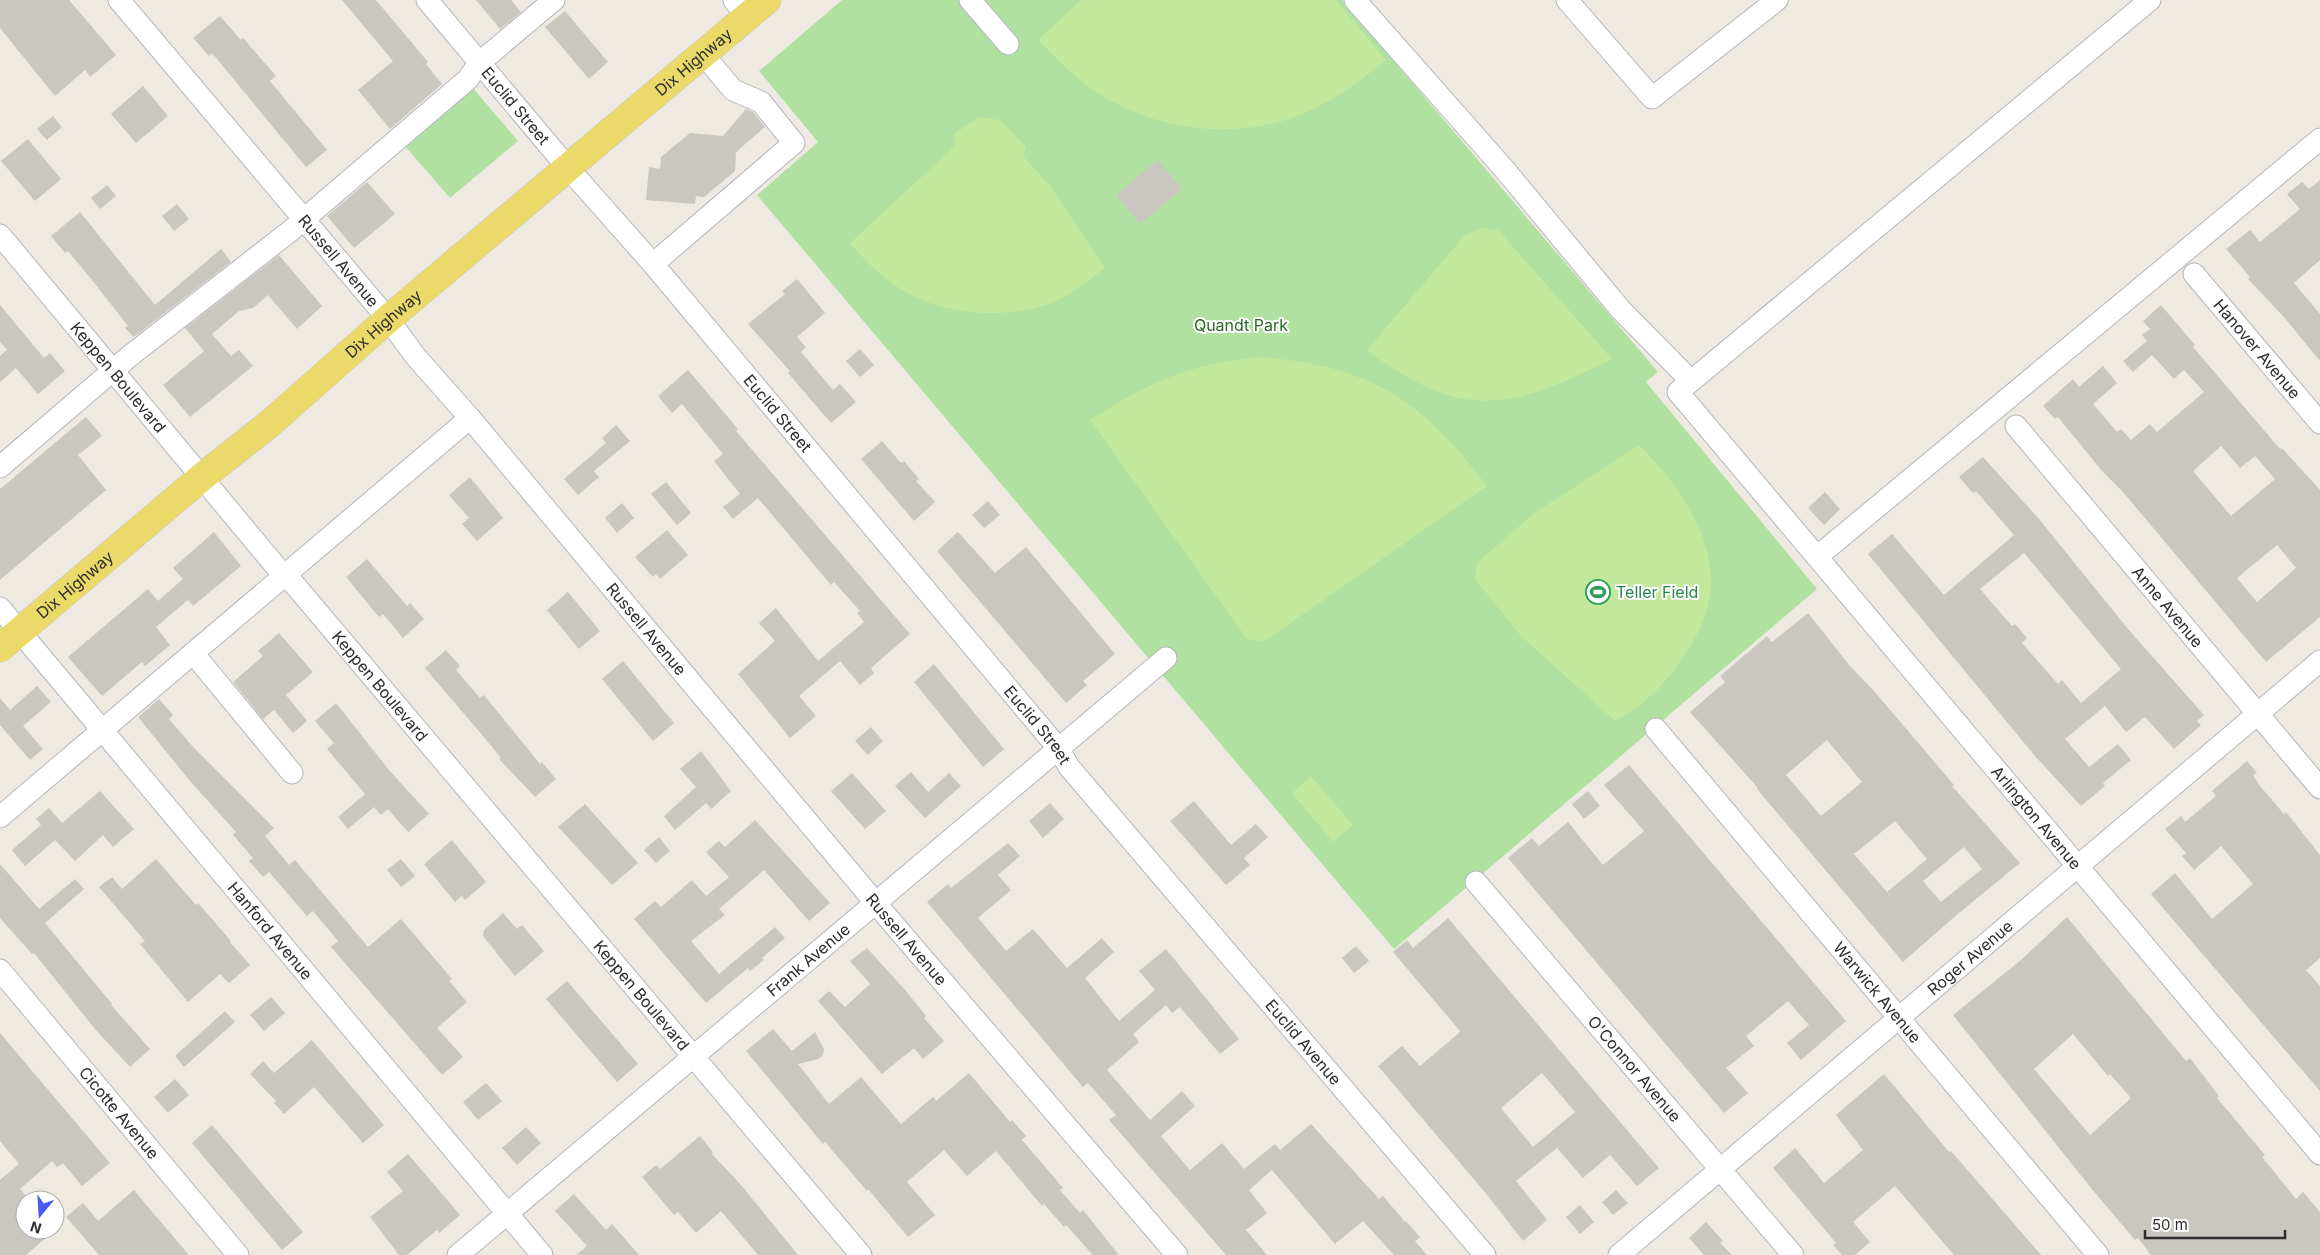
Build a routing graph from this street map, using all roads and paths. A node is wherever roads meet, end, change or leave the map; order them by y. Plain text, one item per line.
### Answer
1 (120, 0) edge
2 (426, 0) edge
3 (554, 0) edge
4 (970, 0) edge
5 (1355, 0) edge
6 (1567, 0) edge
7 (1777, 0) edge
8 (2150, 0) edge
9 (749, 6) edge
10 (1008, 44) dead end
11 (703, 54) junction
12 (479, 63) junction
13 (2320, 139) edge
14 (568, 168) junction
15 (304, 220) junction
16 (0, 235) edge
17 (654, 264) junction
18 (2194, 274) dead end
19 (388, 319) junction
20 (113, 370) junction
21 (1691, 381) junction
22 (470, 418) junction
23 (2320, 423) edge
24 (2016, 426) dead end
25 (0, 467) edge
26 (202, 477) junction
27 (1818, 556) junction
28 (285, 575) junction
29 (0, 608) edge
30 (10, 639) edge
31 (193, 653) junction
32 (2320, 661) edge
33 (1161, 662) dead end
34 (2258, 714) junction
35 (103, 729) junction
36 (1656, 730) dead end
37 (1058, 748) junction
38 (292, 773) dead end
39 (2320, 788) edge
40 (0, 817) edge
41 (1123, 830) joint
42 (2079, 866) junction
43 (1476, 882) dead end
44 (876, 903) junction
45 (0, 970) edge
46 (1899, 1018) junction
47 (693, 1057) junction
48 (2320, 1154) edge
49 (1720, 1169) junction
50 (508, 1215) junction
51 (238, 1255) edge
52 (458, 1255) edge
53 (542, 1255) edge
54 (861, 1255) edge
55 (1177, 1255) edge
56 (1485, 1255) edge
57 (1619, 1255) edge
58 (1793, 1255) edge
59 (2098, 1255) edge

1 - 15 street, Russell Avenue
2 - 12 street, Euclid Street
3 - 12 street
4 - 10 street
5 - 21 street
6 - 7 street
8 - 21 street
9 - 11 main road, Dix Highway
11 - 14 main road, Dix Highway
11 - 17 street
12 - 14 street, Euclid Street
12 - 15 street
13 - 27 street
14 - 17 street, Euclid Street
14 - 19 main road, Dix Highway
15 - 19 street, Russell Avenue
15 - 20 street
16 - 20 street, Keppen Boulevard
17 - 37 street, Euclid Street
18 - 23 street, Hanover Avenue
19 - 22 street, Russell Avenue
19 - 26 main road, Dix Highway
20 - 25 street
20 - 26 street, Keppen Boulevard
21 - 27 street, Arlington Avenue
22 - 28 street
22 - 44 street, Russell Avenue
24 - 34 street, Anne Avenue
26 - 28 street, Keppen Boulevard
26 - 30 main road, Dix Highway
27 - 42 street, Arlington Avenue
28 - 31 street
28 - 47 street, Keppen Boulevard
29 - 30 street, Hanford Avenue
30 - 35 street, Hanford Avenue
31 - 35 street
31 - 38 street
32 - 34 street, Roger Avenue
33 - 37 street, Frank Avenue
34 - 39 street, Anne Avenue
34 - 42 street, Roger Avenue
35 - 40 street
35 - 50 street, Hanford Avenue
36 - 46 street, Warwick Avenue
37 - 41 street, Euclid Street
37 - 44 street, Frank Avenue
41 - 56 street, Euclid Avenue
42 - 46 street, Roger Avenue
42 - 48 street, Arlington Avenue
43 - 49 street, O'Connor Avenue
44 - 47 street, Frank Avenue
44 - 55 street, Russell Avenue
45 - 51 street, Cicotte Avenue
46 - 49 street, Roger Avenue
46 - 59 street, Warwick Avenue
47 - 50 street, Frank Avenue
47 - 54 street, Keppen Boulevard
49 - 57 street, Roger Avenue
49 - 58 street, O'Connor Avenue
50 - 52 street, Frank Avenue
50 - 53 street, Hanford Avenue

